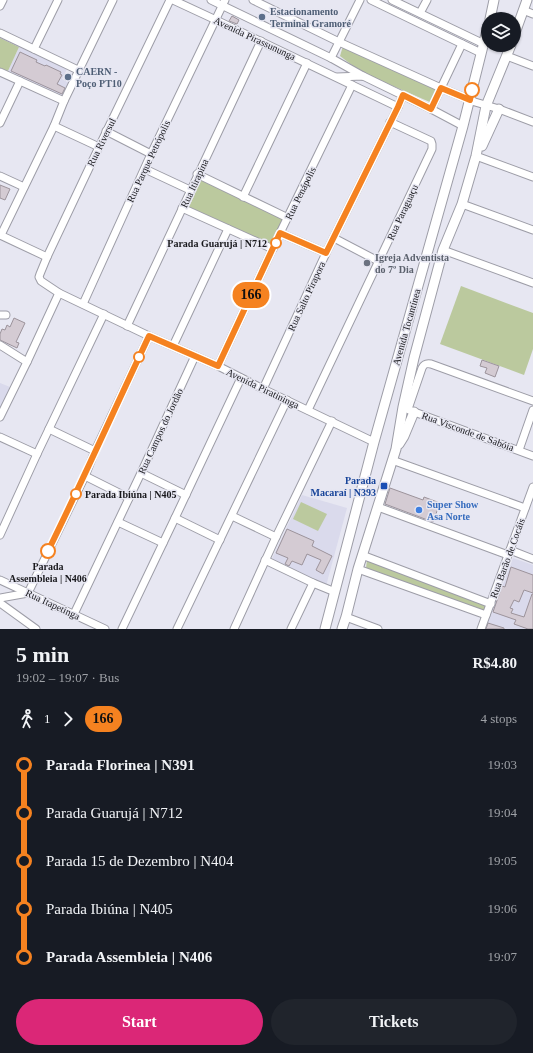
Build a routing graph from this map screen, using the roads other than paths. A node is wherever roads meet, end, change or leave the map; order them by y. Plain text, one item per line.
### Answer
1 (3, 0) edge
2 (58, 0) edge
3 (113, 0) edge
4 (171, 0) edge
5 (211, 0) edge
6 (253, 0) edge
7 (360, 0) edge
8 (371, 0) edge
9 (392, 0) edge
10 (427, 0) edge
11 (494, 0) edge
12 (527, 0) edge
13 (223, 3) edge
14 (0, 6) edge
15 (524, 10) junction
16 (491, 12) edge
17 (420, 13) junction
18 (533, 14) edge
19 (521, 18) edge
20 (216, 20) junction
21 (0, 33) edge
22 (261, 41) junction
23 (339, 42) junction
24 (462, 44) junction
25 (481, 47) edge
26 (481, 48) edge
27 (34, 49) junction
28 (481, 52) edge
29 (508, 52) edge
30 (507, 56) junction
31 (331, 58) junction
32 (307, 63) junction
33 (533, 66) edge
34 (80, 71) junction
35 (0, 72) edge
36 (363, 76) junction
37 (336, 77) junction
38 (20, 81) junction
39 (352, 85) junction
40 (441, 88) junction
41 (403, 95) junction
42 (470, 100) junction
43 (64, 101) junction
44 (486, 106) junction
45 (398, 107) junction
46 (431, 109) junction
47 (499, 109) junction
48 (390, 122) junction
49 (533, 122) edge
50 (0, 123) edge
51 (54, 126) junction
52 (463, 126) junction
53 (106, 131) junction
54 (99, 147) junction
55 (151, 154) junction
56 (476, 156) junction
57 (145, 169) junction
58 (197, 174) junction
59 (0, 176) edge
60 (533, 177) edge
61 (24, 187) junction
62 (190, 190) junction
63 (243, 196) junction
64 (462, 204) junction
65 (182, 208) junction
66 (288, 218) junction
67 (228, 229) junction
68 (533, 230) edge
69 (280, 233) junction
70 (0, 235) edge
71 (334, 238) junction
72 (273, 249) junction
73 (443, 250) junction
74 (326, 253) junction
75 (47, 257) junction
76 (378, 261) junction
77 (533, 283) edge
78 (43, 284) joint
79 (59, 293) junction
80 (83, 304) junction
81 (104, 314) junction
82 (127, 326) junction
83 (149, 336) junction
84 (0, 345) edge
85 (173, 346) junction
86 (195, 356) junction
87 (27, 362) junction
88 (218, 366) junction
89 (241, 378) junction
90 (263, 390) junction
91 (287, 400) junction
92 (533, 401) edge
93 (409, 409) junction
94 (308, 410) junction
95 (533, 410) edge
96 (0, 417) edge
97 (332, 421) junction
98 (49, 429) junction
99 (0, 436) edge
100 (374, 442) junction
101 (519, 450) junction
102 (95, 451) junction
103 (37, 454) junction
104 (533, 456) edge
105 (392, 460) junction
106 (141, 473) junction
107 (85, 476) junction
108 (533, 487) edge
109 (186, 495) junction
110 (129, 498) junction
111 (378, 507) junction
112 (525, 508) junction
113 (232, 516) junction
114 (176, 518) junction
115 (118, 522) junction
116 (0, 535) edge
117 (276, 537) junction
118 (220, 540) junction
119 (163, 543) junction
120 (509, 553) junction
121 (362, 555) junction
122 (533, 559) edge
123 (265, 560) junction
124 (358, 569) junction
125 (0, 580) edge
126 (313, 583) junction
127 (335, 592) junction
128 (28, 593) junction
129 (0, 598) edge
130 (0, 603) edge
131 (490, 604) junction
132 (74, 614) junction
133 (486, 615) junction
134 (346, 617) junction
135 (35, 629) edge
136 (105, 629) edge
137 (122, 629) edge
138 (177, 629) edge
139 (234, 629) edge
140 (291, 629) edge
141 (325, 629) edge
142 (342, 629) edge
143 (378, 629) edge
144 (481, 629) edge

1 - 14 street
2 - 27 street
3 - 34 street
4 - 20 street, Avenida Pirassununga
4 - 53 street, Rua Riversul
5 - 13 street
6 - 23 street
7 - 23 street
8 - 24 street
9 - 17 street
10 - 17 street
11 - 16 main road
12 - 15 main road
13 - 20 street, Rua Parque Petrópolis
13 - 31 street
15 - 18 street
15 - 19 main road
17 - 25 street
20 - 22 street, Avenida Pirassununga
20 - 55 street, Rua Parque Petrópolis
21 - 27 street
22 - 32 street, Avenida Pirassununga
22 - 58 street, Rua Itirapina
23 - 31 street
23 - 40 street
24 - 26 street
24 - 40 street
27 - 34 street
28 - 42 main road, Avenida Tocantínea
29 - 30 main road, Avenida Tocantínea
30 - 33 street
30 - 44 main road, Avenida Tocantínea
31 - 36 street
32 - 37 street, Avenida Pirassununga
32 - 63 street
34 - 43 street
35 - 38 street
36 - 37 street, Avenida Pirassununga
36 - 41 street, Avenida Pirassununga
37 - 39 street, Avenida Pirassununga
38 - 43 street
38 - 50 street
39 - 45 street, Avenida Pirassununga
39 - 66 street, Rua Penápolis
40 - 42 street
40 - 46 street
41 - 45 street, Rua Salto Pirapora
41 - 46 street, Avenida Pirassununga
42 - 44 street
42 - 52 main road, Avenida Tocantínea
43 - 51 street
44 - 47 street
44 - 56 main road, Avenida Tocantínea
45 - 48 street, Rua Salto Pirapora
46 - 52 street, Avenida Pirassununga
47 - 49 street
47 - 56 main road
48 - 71 street, Rua Salto Pirapora
48 - 76 street, Rua Paraguaçu
51 - 54 street
51 - 61 street
52 - 100 main road, Avenida Tocantínea
53 - 54 street, Rua Riversul
53 - 55 street
54 - 75 street, Rua Riversul
55 - 57 street, Rua Parque Petrópolis
56 - 60 street
56 - 64 main road, Avenida Tocantínea
57 - 62 street
57 - 80 street, Rua Parque Petrópolis
58 - 62 street, Rua Itirapina
58 - 63 street
59 - 61 street
61 - 70 street
62 - 65 street, Rua Itirapina
63 - 66 street
64 - 68 street
64 - 73 main road, Avenida Tocantínea
65 - 67 street
65 - 82 street, Rua Itirapina
66 - 69 street, Rua Penápolis
67 - 72 street
67 - 85 street
69 - 72 street, Rua Penápolis
69 - 74 street
70 - 75 street
71 - 74 street, Rua Salto Pirapora
71 - 76 street
72 - 88 street, Rua Penápolis
73 - 77 street
73 - 93 main road, Avenida Tocantínea
74 - 90 street, Rua Salto Pirapora
75 - 78 street, Rua Riversul
76 - 94 street, Rua Paraguaçu
78 - 79 street, Avenida Piratininga
79 - 80 street, Avenida Piratininga
79 - 87 street
80 - 81 street, Avenida Piratininga
81 - 82 street, Avenida Piratininga
81 - 98 street
82 - 83 street, Avenida Piratininga
83 - 85 street, Avenida Piratininga
83 - 102 street
84 - 87 street
85 - 86 street, Avenida Piratininga
86 - 88 street, Avenida Piratininga
86 - 106 street, Rua Campos do Jordão
87 - 96 street
88 - 89 street, Avenida Piratininga
89 - 90 street, Avenida Piratininga
89 - 109 street
90 - 91 street, Avenida Piratininga
91 - 94 street, Avenida Piratininga
91 - 113 street
92 - 93 street
93 - 101 street, Rua Visconde de Sabóia
93 - 105 main road, Avenida Tocantínea
94 - 97 street, Avenida Piratininga
95 - 101 street
97 - 100 street, Avenida Piratininga
97 - 117 street
98 - 102 street
98 - 103 street
99 - 103 street
100 - 127 main road, Avenida Tocantínea
101 - 104 street, Rua Visconde de Sabóia
102 - 107 street
103 - 116 street
105 - 111 main road, Avenida Tocantínea
105 - 112 street
106 - 109 street
106 - 110 street, Rua Campos do Jordão
107 - 110 street
107 - 128 street
108 - 112 street, Rua Barão de Cocáis
109 - 114 street
110 - 115 street, Rua Campos do Jordão
111 - 120 street
111 - 121 main road, Avenida Tocantínea
112 - 120 street, Rua Barão de Cocáis
113 - 117 street
113 - 118 street
114 - 118 street
114 - 119 street
115 - 119 street
115 - 132 street, Rua Campos do Jordão
117 - 123 street
118 - 138 street
119 - 137 street
120 - 122 street
120 - 131 street, Rua Barão de Cocáis
121 - 124 main road, Avenida Tocantínea
121 - 131 street
123 - 126 street
123 - 139 street
124 - 133 street
124 - 134 main road, Avenida Tocantínea
125 - 128 street, Rua Itapetinga
126 - 127 street
126 - 140 street
127 - 141 main road, Avenida Tocantínea
128 - 129 street
128 - 132 street, Rua Itapetinga
130 - 135 street
131 - 133 street, Rua Barão de Cocáis
132 - 136 street, Rua Itapetinga
133 - 144 street, Rua Barão de Cocáis
134 - 142 main road, Avenida Tocantínea
134 - 143 street

